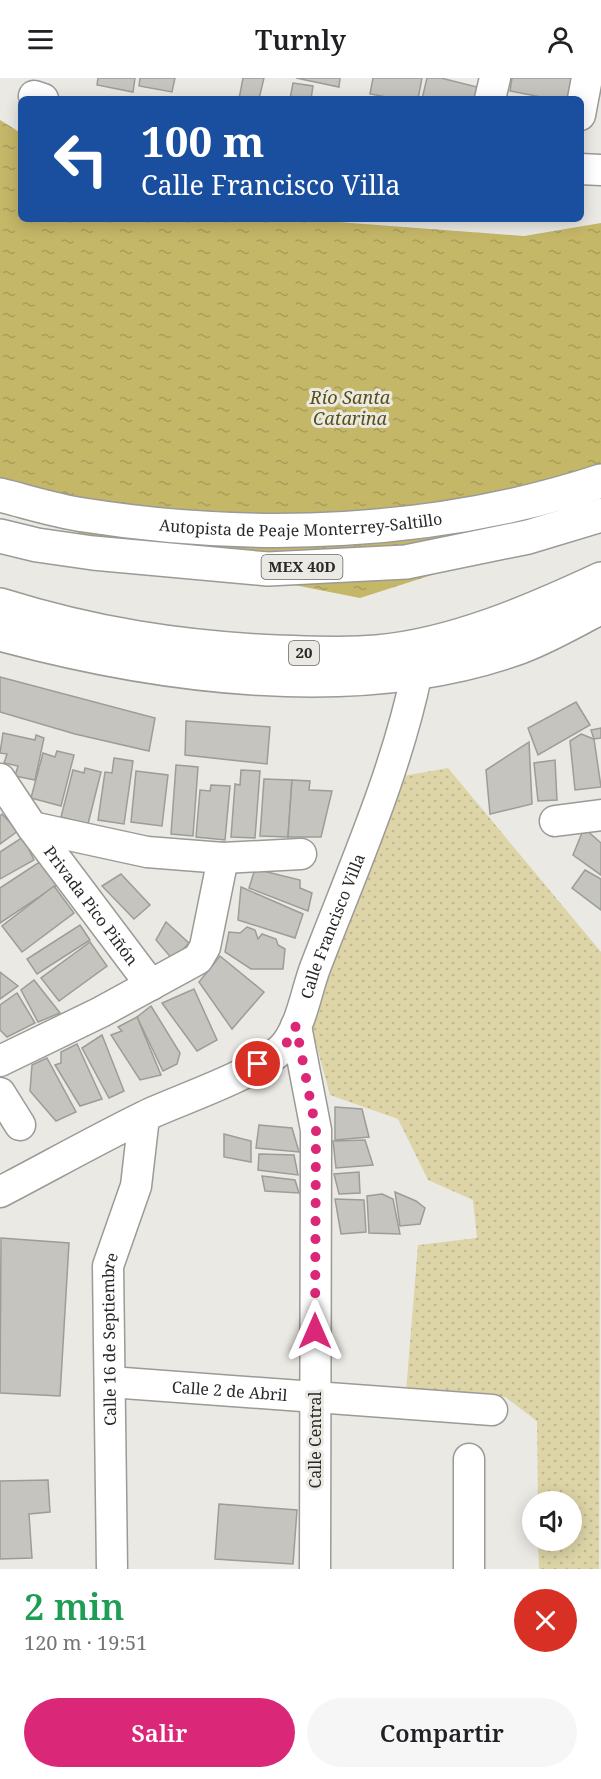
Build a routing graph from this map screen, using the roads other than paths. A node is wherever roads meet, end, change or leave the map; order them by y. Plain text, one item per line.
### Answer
1 (495, 78) edge
2 (587, 78) edge
3 (491, 96) edge
4 (584, 96) edge
5 (584, 169) edge
6 (601, 170) edge
7 (601, 481) edge
8 (0, 495) edge
9 (601, 515) edge
10 (0, 536) edge
11 (601, 579) edge
12 (0, 605) edge
13 (601, 607) edge
14 (0, 634) edge
15 (417, 672) junction
16 (0, 779) edge
17 (601, 815) edge
18 (555, 820) dead end
19 (32, 827) junction
20 (301, 854) dead end
21 (223, 858) junction
22 (152, 985) junction
23 (296, 1026) junction
24 (0, 1061) edge
25 (0, 1093) edge
26 (144, 1117) junction
27 (20, 1125) dead end
28 (0, 1192) edge
29 (110, 1382) junction
30 (315, 1398) junction
31 (492, 1410) dead end
32 (469, 1459) dead end
33 (112, 1569) edge
34 (315, 1569) edge
35 (469, 1569) edge

1 - 3 street
2 - 4 street
5 - 6 street
7 - 8 main road, Autopista de Peaje Monterrey-Saltillo / MEX 40D
9 - 10 main road, MEX 40D
11 - 12 main road, 20
13 - 15 main road, 20
14 - 15 main road, 20
15 - 23 street, Calle Francisco Villa
16 - 19 street, Privada Pico Piñón
17 - 18 street
19 - 21 street, Privada Pico Piñón
19 - 22 street, Privada Pico Piñón
20 - 21 street, Privada Pico Piñón
21 - 22 street
22 - 24 street
23 - 26 street, Calle Francisco Villa
23 - 30 street, Calle Central
25 - 27 street
26 - 28 street, Calle Francisco Villa
26 - 29 street, Calle 16 de Septiembre
29 - 30 street, Calle 2 de Abril
29 - 33 street, Calle 16 de Septiembre
30 - 31 street, Calle 2 de Abril
30 - 34 street, Calle Central
32 - 35 street

